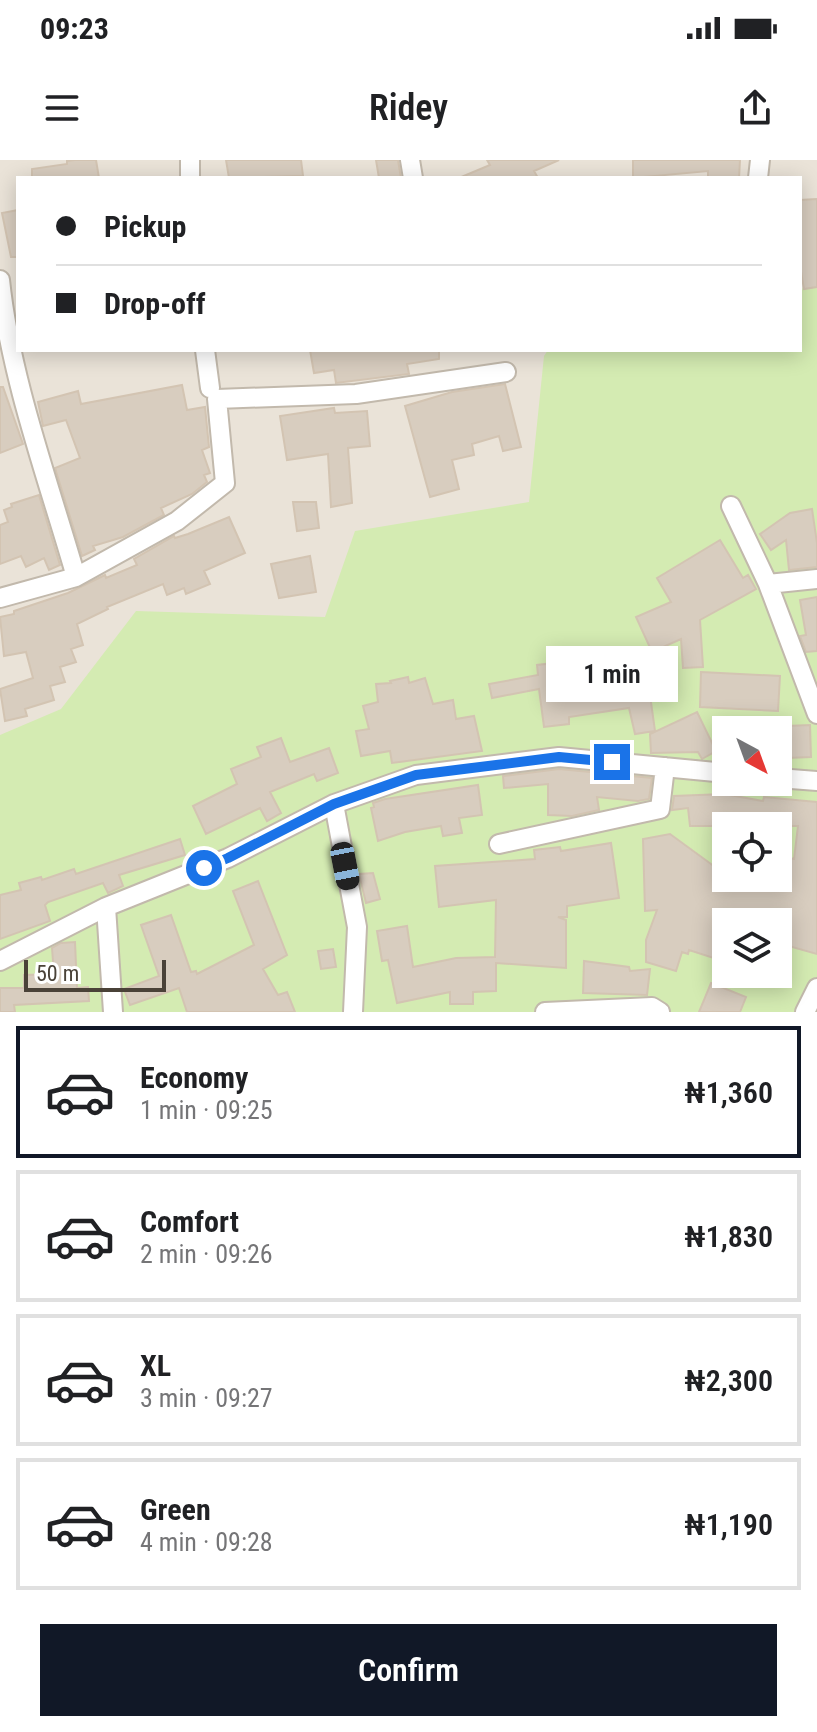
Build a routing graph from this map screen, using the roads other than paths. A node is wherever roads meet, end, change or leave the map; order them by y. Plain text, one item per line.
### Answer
1 (0, 280) edge
2 (7, 304) edge
3 (16, 348) edge
4 (17, 352) edge
5 (205, 352) edge
6 (506, 372) dead end
7 (210, 388) dead end
8 (731, 506) dead end
9 (76, 577) junction
10 (817, 579) edge
11 (768, 584) junction
12 (0, 598) edge
13 (817, 714) edge
14 (665, 767) junction
15 (712, 772) edge
16 (792, 779) edge
17 (817, 781) edge
18 (334, 804) junction
19 (499, 844) dead end
20 (106, 907) junction
21 (0, 961) edge
22 (817, 988) edge
23 (113, 1012) edge
24 (353, 1012) edge
25 (545, 1012) edge
26 (660, 1012) edge
27 (805, 1012) edge

1 - 2 street
2 - 3 street
4 - 9 street
5 - 7 street
6 - 9 street
8 - 11 street
9 - 12 street
10 - 11 street
11 - 13 street
14 - 15 street
14 - 18 street
14 - 19 street
16 - 17 street
18 - 20 street
18 - 24 street
20 - 21 street
20 - 23 street
22 - 27 street
25 - 26 street

